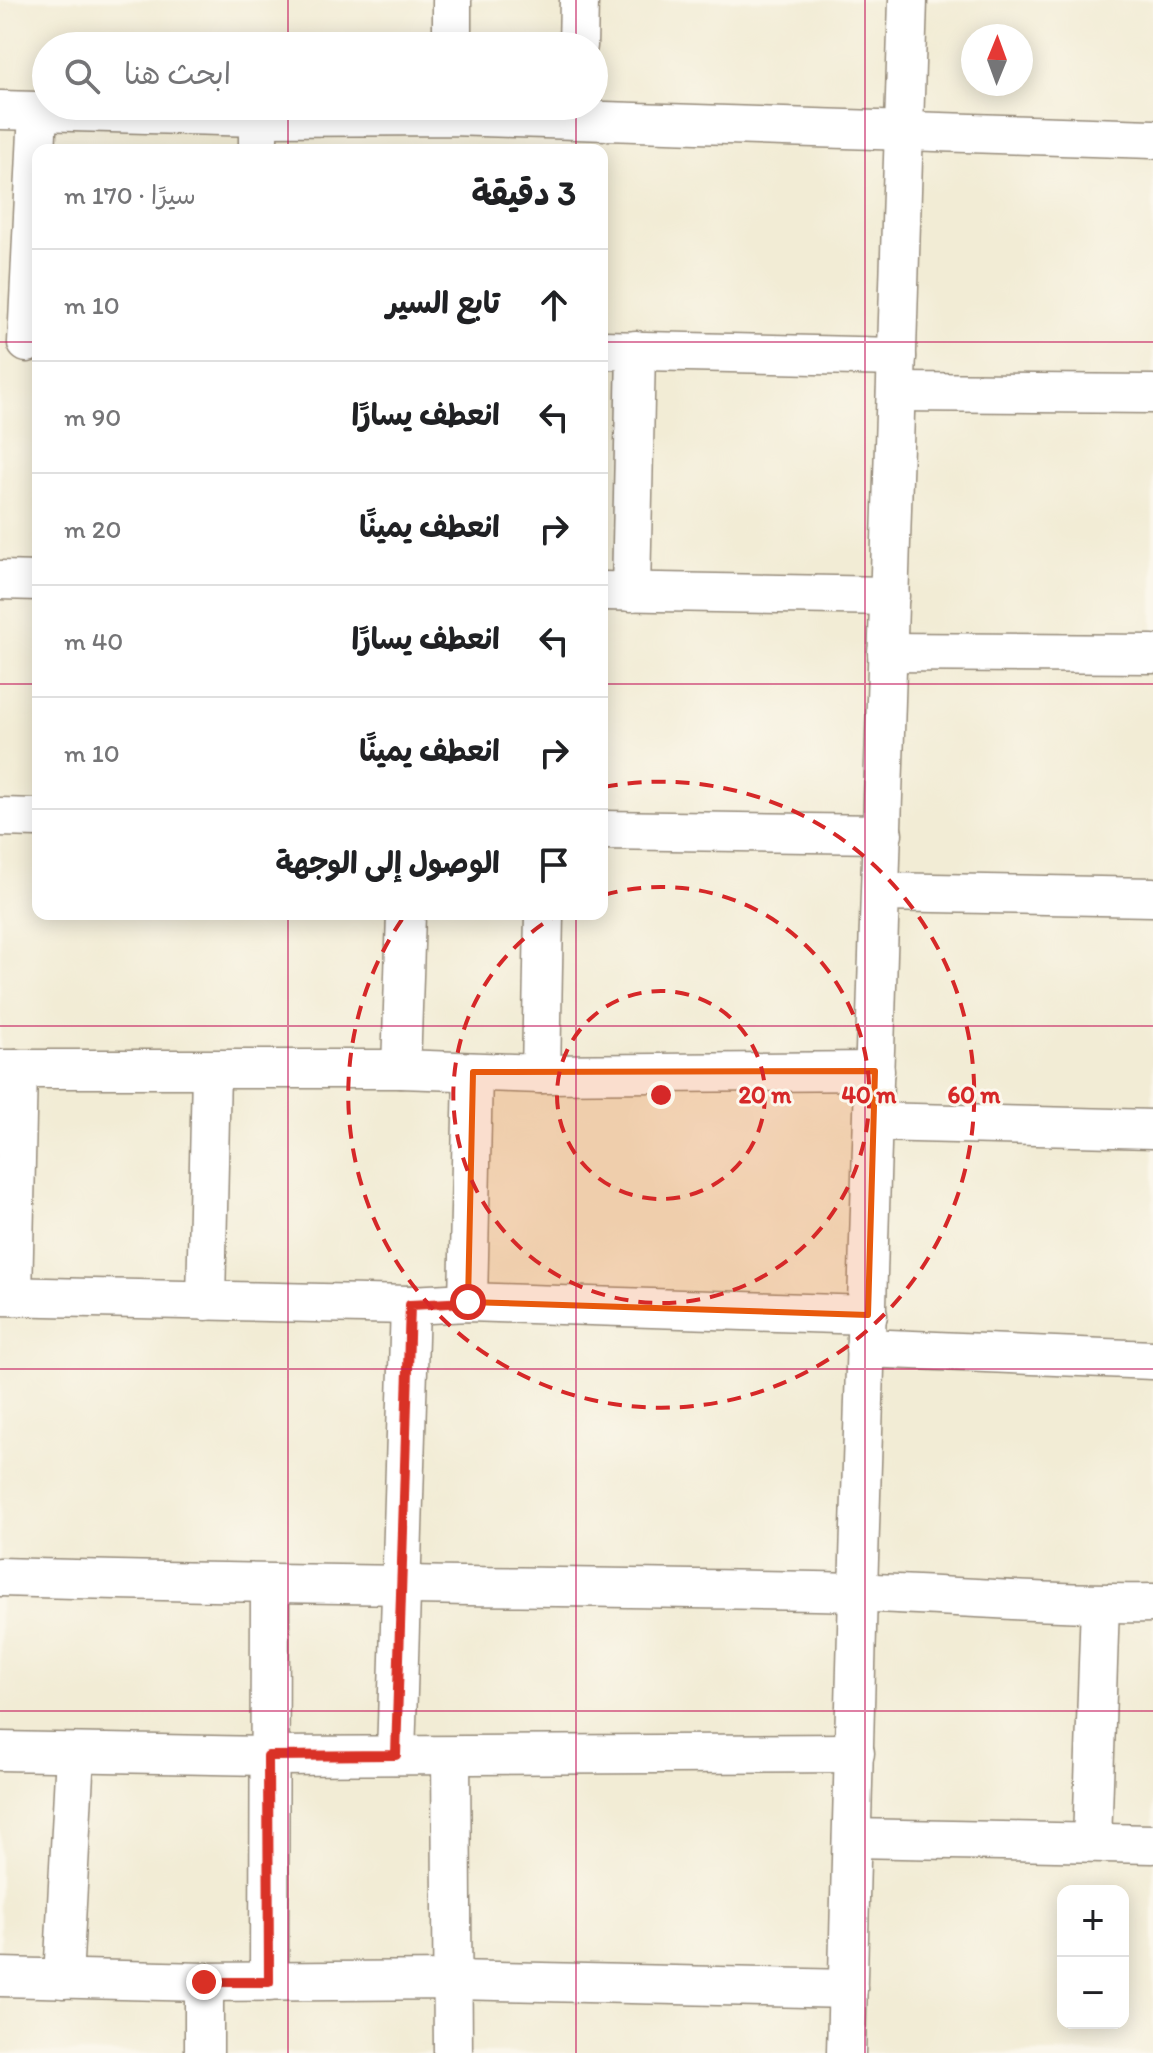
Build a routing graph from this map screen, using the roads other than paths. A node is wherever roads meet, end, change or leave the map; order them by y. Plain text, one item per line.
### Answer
1 (452, 0) edge
2 (579, 0) edge
3 (908, 0) edge
4 (452, 32) edge
5 (578, 32) edge
6 (0, 110) edge
7 (32, 111) edge
8 (608, 116) edge
9 (37, 120) edge
10 (124, 120) edge
11 (375, 120) edge
12 (904, 131) junction
13 (258, 134) edge
14 (1153, 139) edge
15 (36, 144) edge
16 (32, 198) edge
17 (22, 342) edge
18 (619, 350) edge
19 (897, 375) junction
20 (1153, 394) edge
21 (0, 580) edge
22 (32, 581) edge
23 (616, 592) edge
24 (890, 596) junction
25 (887, 652) junction
26 (1153, 654) edge
27 (0, 817) edge
28 (32, 818) edge
29 (608, 830) edge
30 (883, 834) junction
31 (881, 892) junction
32 (1153, 897) edge
33 (406, 920) edge
34 (544, 920) edge
35 (9, 1069) edge
36 (401, 1069) junction
37 (211, 1071) junction
38 (875, 1071) junction
39 (473, 1072) junction
40 (541, 1074) junction
41 (874, 1122) junction
42 (1153, 1129) edge
43 (6, 1296) edge
44 (206, 1301) junction
45 (468, 1302) junction
46 (410, 1305) junction
47 (867, 1332) junction
48 (1153, 1360) edge
49 (0, 1577) edge
50 (402, 1583) junction
51 (270, 1585) junction
52 (858, 1591) junction
53 (1153, 1603) edge
54 (1100, 1604) junction
55 (0, 1751) edge
56 (855, 1753) junction
57 (75, 1754) junction
58 (396, 1755) junction
59 (268, 1756) junction
60 (451, 1756) junction
61 (852, 1838) junction
62 (1092, 1842) junction
63 (1153, 1844) edge
64 (0, 1977) edge
65 (63, 1979) junction
66 (453, 1980) junction
67 (204, 1982) junction
68 (269, 1982) junction
69 (848, 1989) junction
70 (204, 2053) edge
71 (453, 2053) edge
72 (846, 2053) edge

1 - 4 street
2 - 5 street
3 - 12 street
6 - 7 street
8 - 12 street
9 - 15 street
10 - 13 street
11 - 13 street
12 - 14 street
12 - 19 street
16 - 17 street
18 - 19 street
18 - 23 street
19 - 20 street
19 - 24 street
21 - 22 street
23 - 24 street
24 - 25 street
25 - 26 street
25 - 30 street
27 - 28 street
29 - 30 street
30 - 31 street
31 - 32 street
31 - 38 street
33 - 36 street
34 - 40 street
35 - 37 street
35 - 43 street
36 - 37 street
36 - 39 street
37 - 44 street
38 - 40 street
38 - 41 street
39 - 40 street
39 - 45 street
41 - 42 street
41 - 47 street
43 - 44 street
44 - 46 street
45 - 46 street
45 - 47 street
46 - 50 street
47 - 48 street
47 - 52 street
49 - 51 street
50 - 51 street
50 - 52 street
50 - 58 street
51 - 59 street
52 - 54 street
52 - 56 street
53 - 54 street
54 - 62 street
55 - 57 street
56 - 60 street
56 - 61 street
57 - 59 street
57 - 65 street
58 - 59 street
58 - 60 street
59 - 68 street
60 - 66 street
61 - 62 street
61 - 69 street
62 - 63 street
64 - 65 street
65 - 67 street
66 - 68 street
66 - 69 street
66 - 71 street
67 - 68 street
67 - 70 street
69 - 72 street

